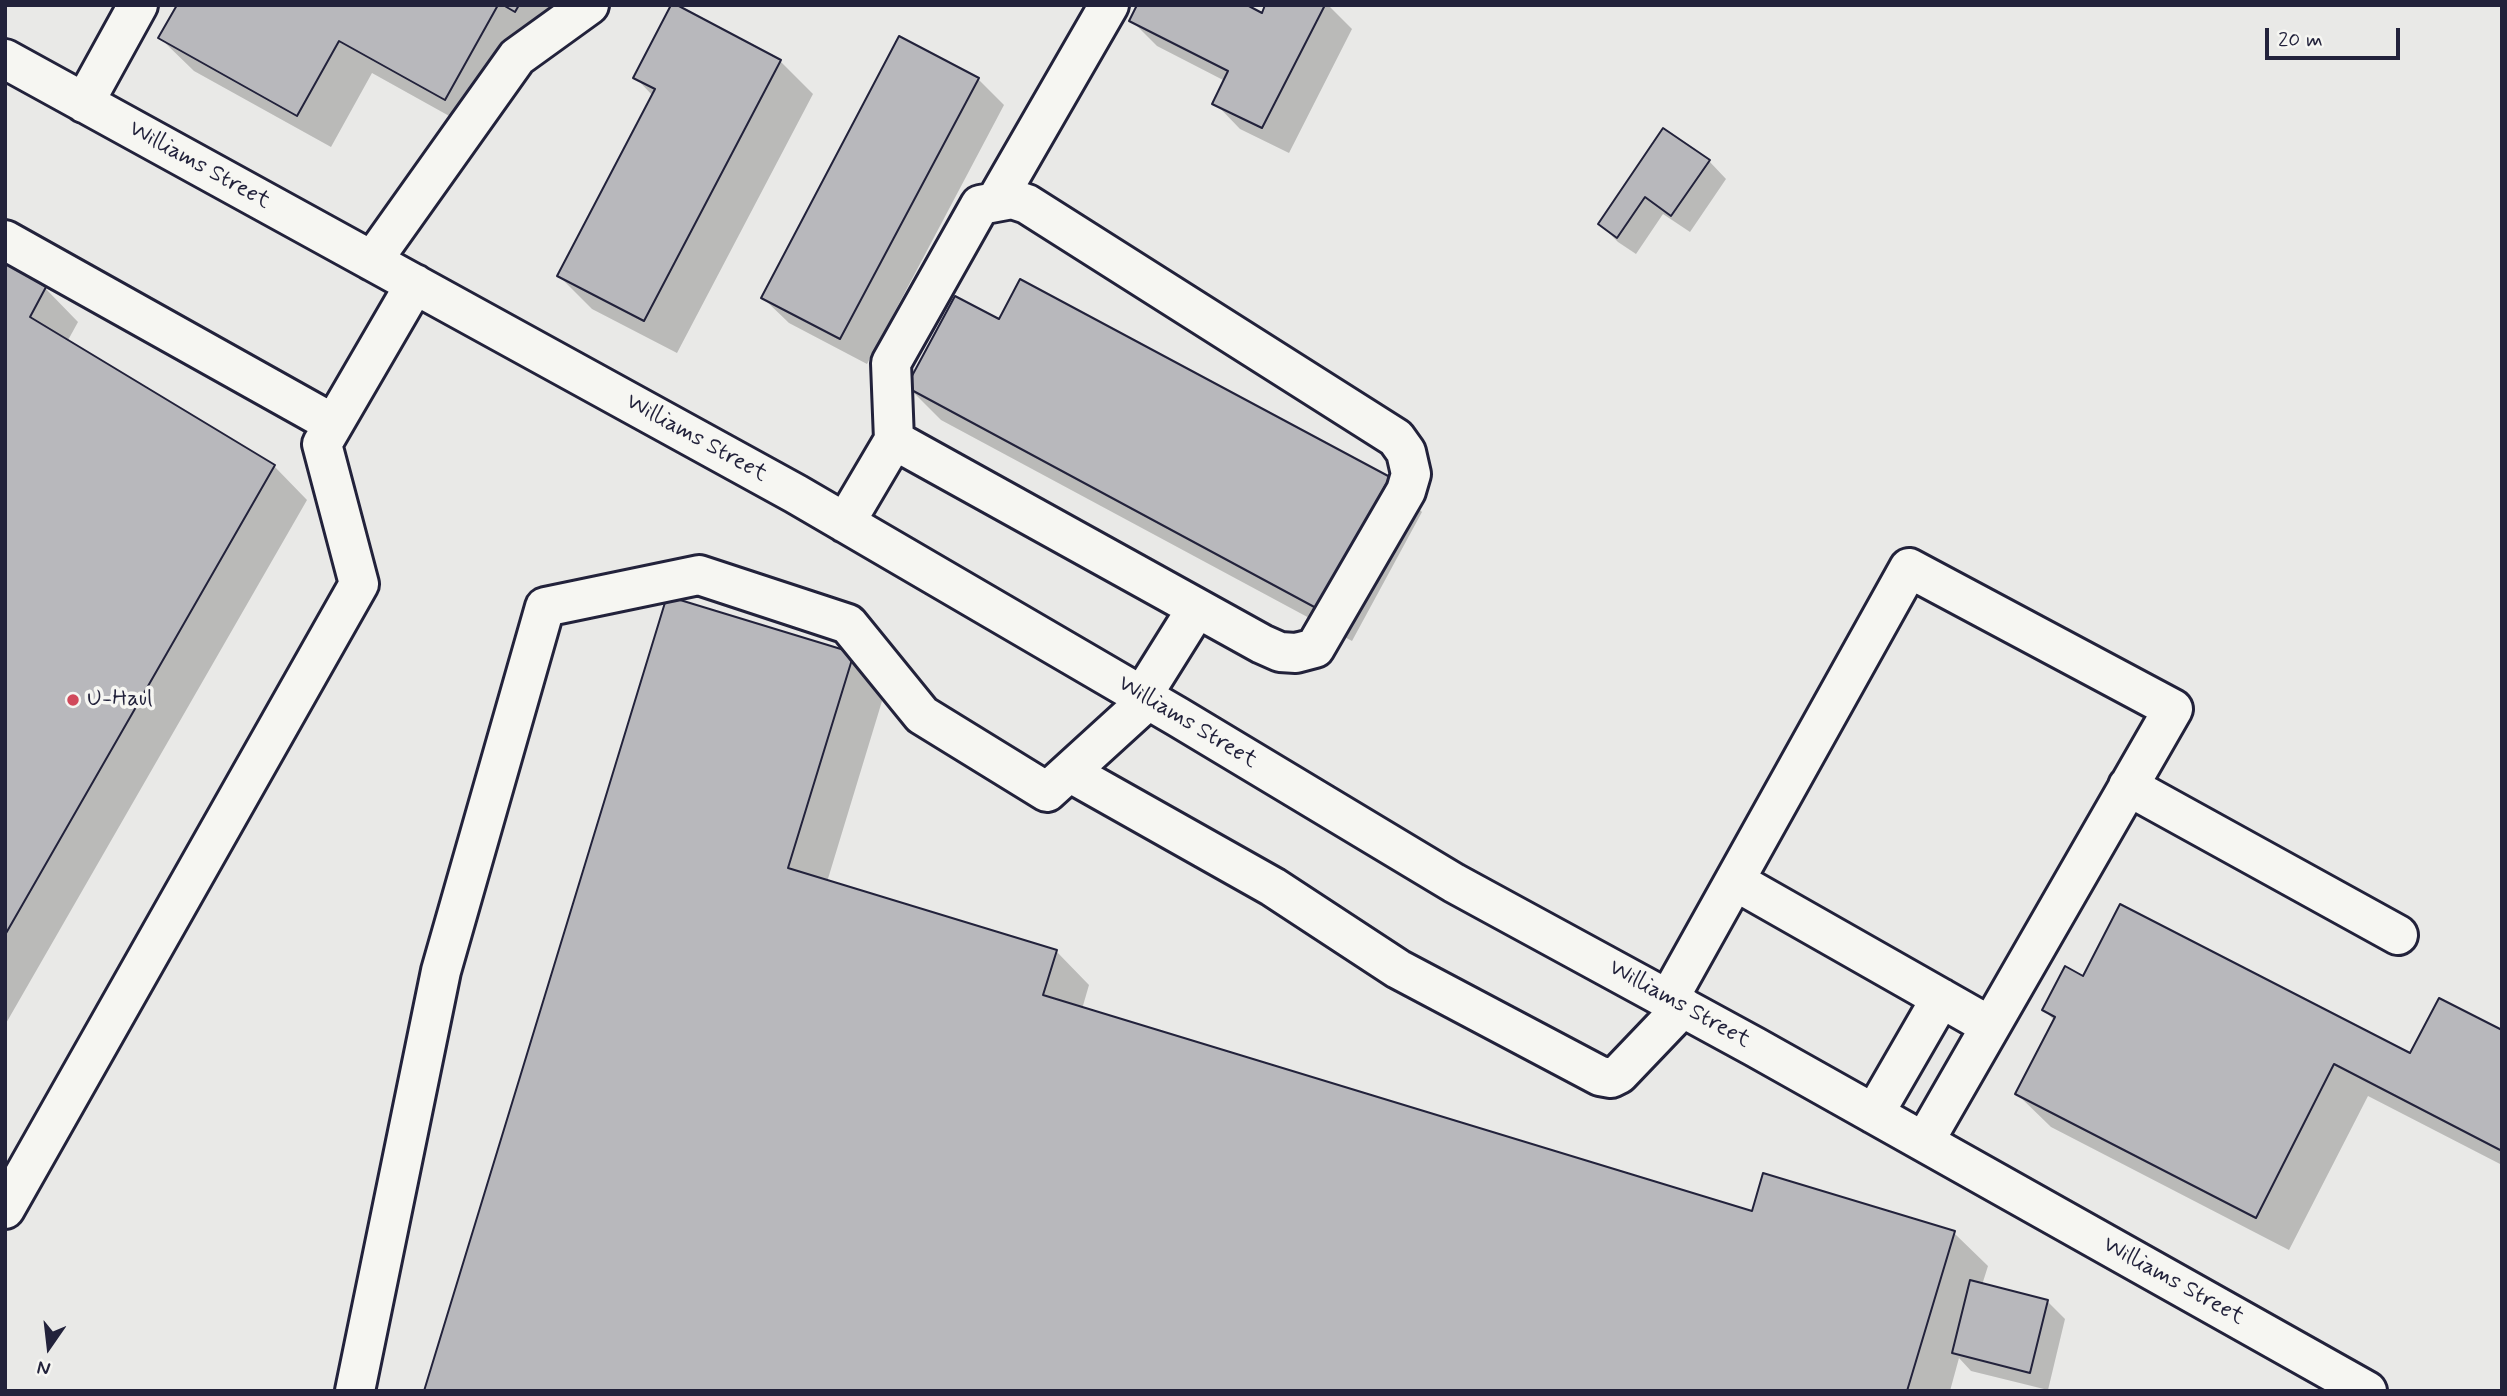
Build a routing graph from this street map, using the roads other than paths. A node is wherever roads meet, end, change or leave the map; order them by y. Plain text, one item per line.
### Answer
1 (138, 5) edge
2 (589, 5) edge
3 (1109, 5) edge
4 (5, 59) edge
5 (84, 103) junction
6 (996, 201) junction
7 (5, 240) edge
8 (372, 261) junction
9 (415, 284) junction
10 (332, 423) junction
11 (894, 440) junction
12 (845, 523) junction
13 (1197, 608) junction
14 (1145, 697) junction
15 (1069, 772) junction
16 (2128, 786) junction
17 (1735, 881) junction
18 (2398, 935) dead end
19 (1941, 998) junction
20 (1675, 1004) junction
21 (1990, 1026) junction
22 (1874, 1114) junction
23 (1924, 1142) junction
24 (5, 1209) edge
25 (355, 1391) edge
26 (2367, 1391) edge

1 - 5 street
2 - 8 street
3 - 6 street
4 - 5 street, Williams Street
5 - 8 street, Williams Street
6 - 11 street
6 - 13 street
7 - 10 street
8 - 9 street, Williams Street
9 - 10 street
9 - 12 street, Williams Street
10 - 24 street
11 - 12 street
11 - 13 street
12 - 14 street, Williams Street
13 - 14 street
14 - 15 street
14 - 20 street, Williams Street
15 - 20 street
15 - 25 street
16 - 17 street
16 - 18 street
16 - 21 street
17 - 19 street
17 - 20 street
19 - 21 street
19 - 22 street
20 - 22 street, Williams Street
21 - 23 street
22 - 23 street, Williams Street
23 - 26 street, Williams Street

